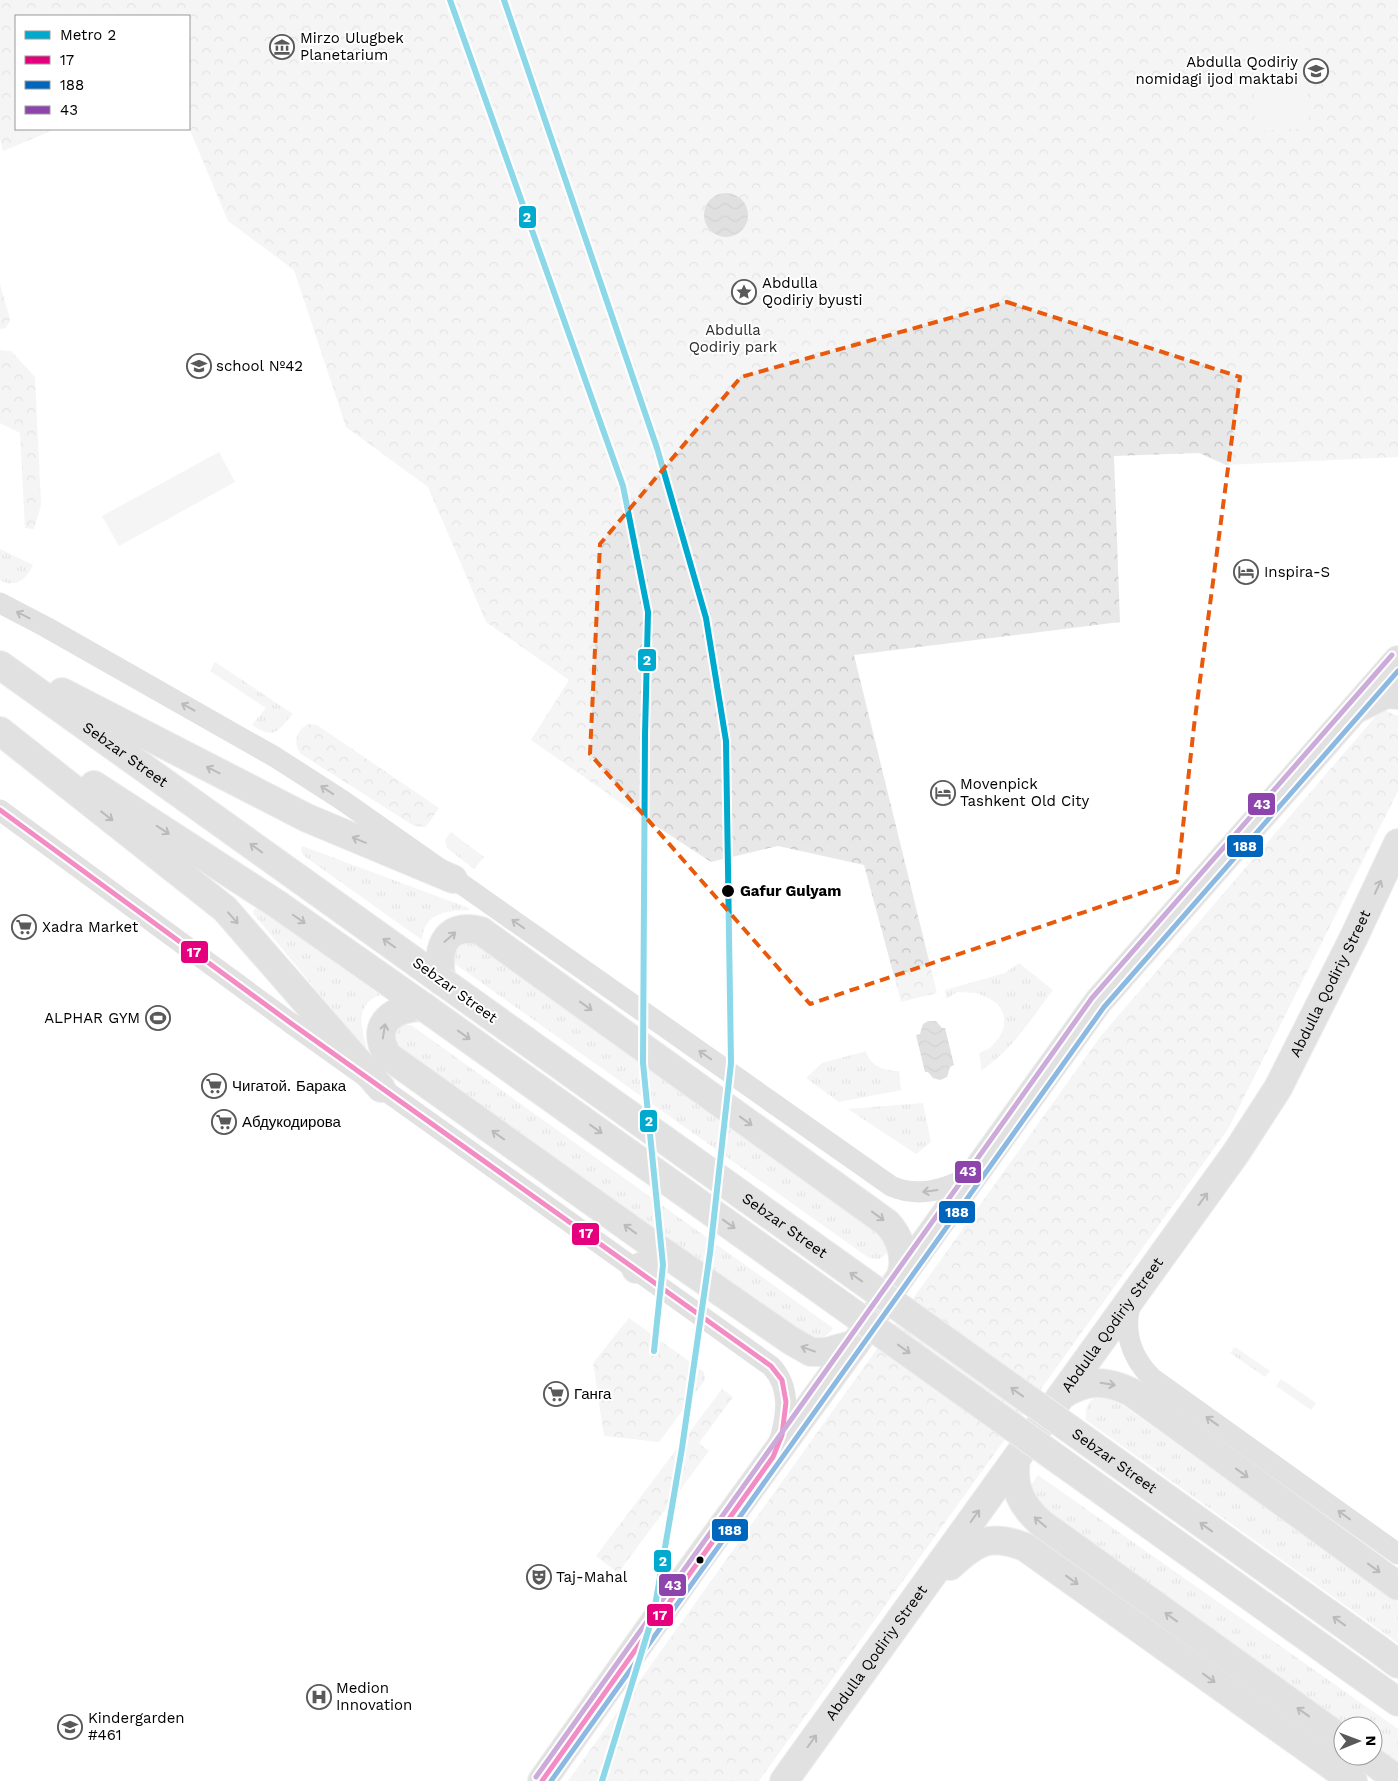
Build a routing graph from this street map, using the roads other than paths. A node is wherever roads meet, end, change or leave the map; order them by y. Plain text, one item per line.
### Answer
1 (0, 603) edge
2 (1398, 660) edge
3 (0, 661) edge
4 (0, 665) edge
5 (1398, 695) edge
6 (1351, 712) junction
7 (0, 725) edge
8 (0, 731) edge
9 (0, 810) edge
10 (1398, 843) edge
11 (453, 879) junction
12 (442, 981) junction
13 (424, 1007) junction
14 (381, 1088) junction
15 (974, 1173) junction
16 (653, 1245) junction
17 (636, 1269) junction
18 (901, 1276) junction
19 (1133, 1295) junction
20 (855, 1344) junction
21 (1062, 1395) junction
22 (773, 1457) junction
23 (1016, 1459) junction
24 (1398, 1554) edge
25 (1398, 1586) edge
26 (916, 1598) junction
27 (1388, 1656) edge
28 (1398, 1702) edge
29 (1333, 1733) edge
30 (1379, 1766) edge
31 (1398, 1780) edge
32 (542, 1781) edge
33 (784, 1781) edge
34 (1353, 1781) edge

11 -> 1 street
2 - 6 main road
11 -> 3 main road
12 -> 4 main road, Sebzar Street
5 - 6 main road
6 - 15 main road
7 -> 13 main road, Sebzar Street
8 -> 14 main road
9 - 14 street
19 -> 10 main road, Abdulla Qodiriy Street
15 -> 11 street
12 -> 18 main road
27 -> 12 main road, Sebzar Street, bridge
16 -> 13 main road
13 -> 28 main road, Sebzar Street, bridge
14 - 17 street
15 - 18 main road
16 - 17 main road
20 -> 16 main road
17 - 22 street
18 - 20 main road
19 - 21 main road, Abdulla Qodiriy Street
24 -> 19 street
20 - 22 main road
21 - 23 main road, Abdulla Qodiriy Street
21 -> 25 main road
22 - 32 main road
26 -> 23 main road, Abdulla Qodiriy Street
29 -> 23 main road
33 -> 26 main road, Abdulla Qodiriy Street
26 -> 34 main road
30 - 31 main road

